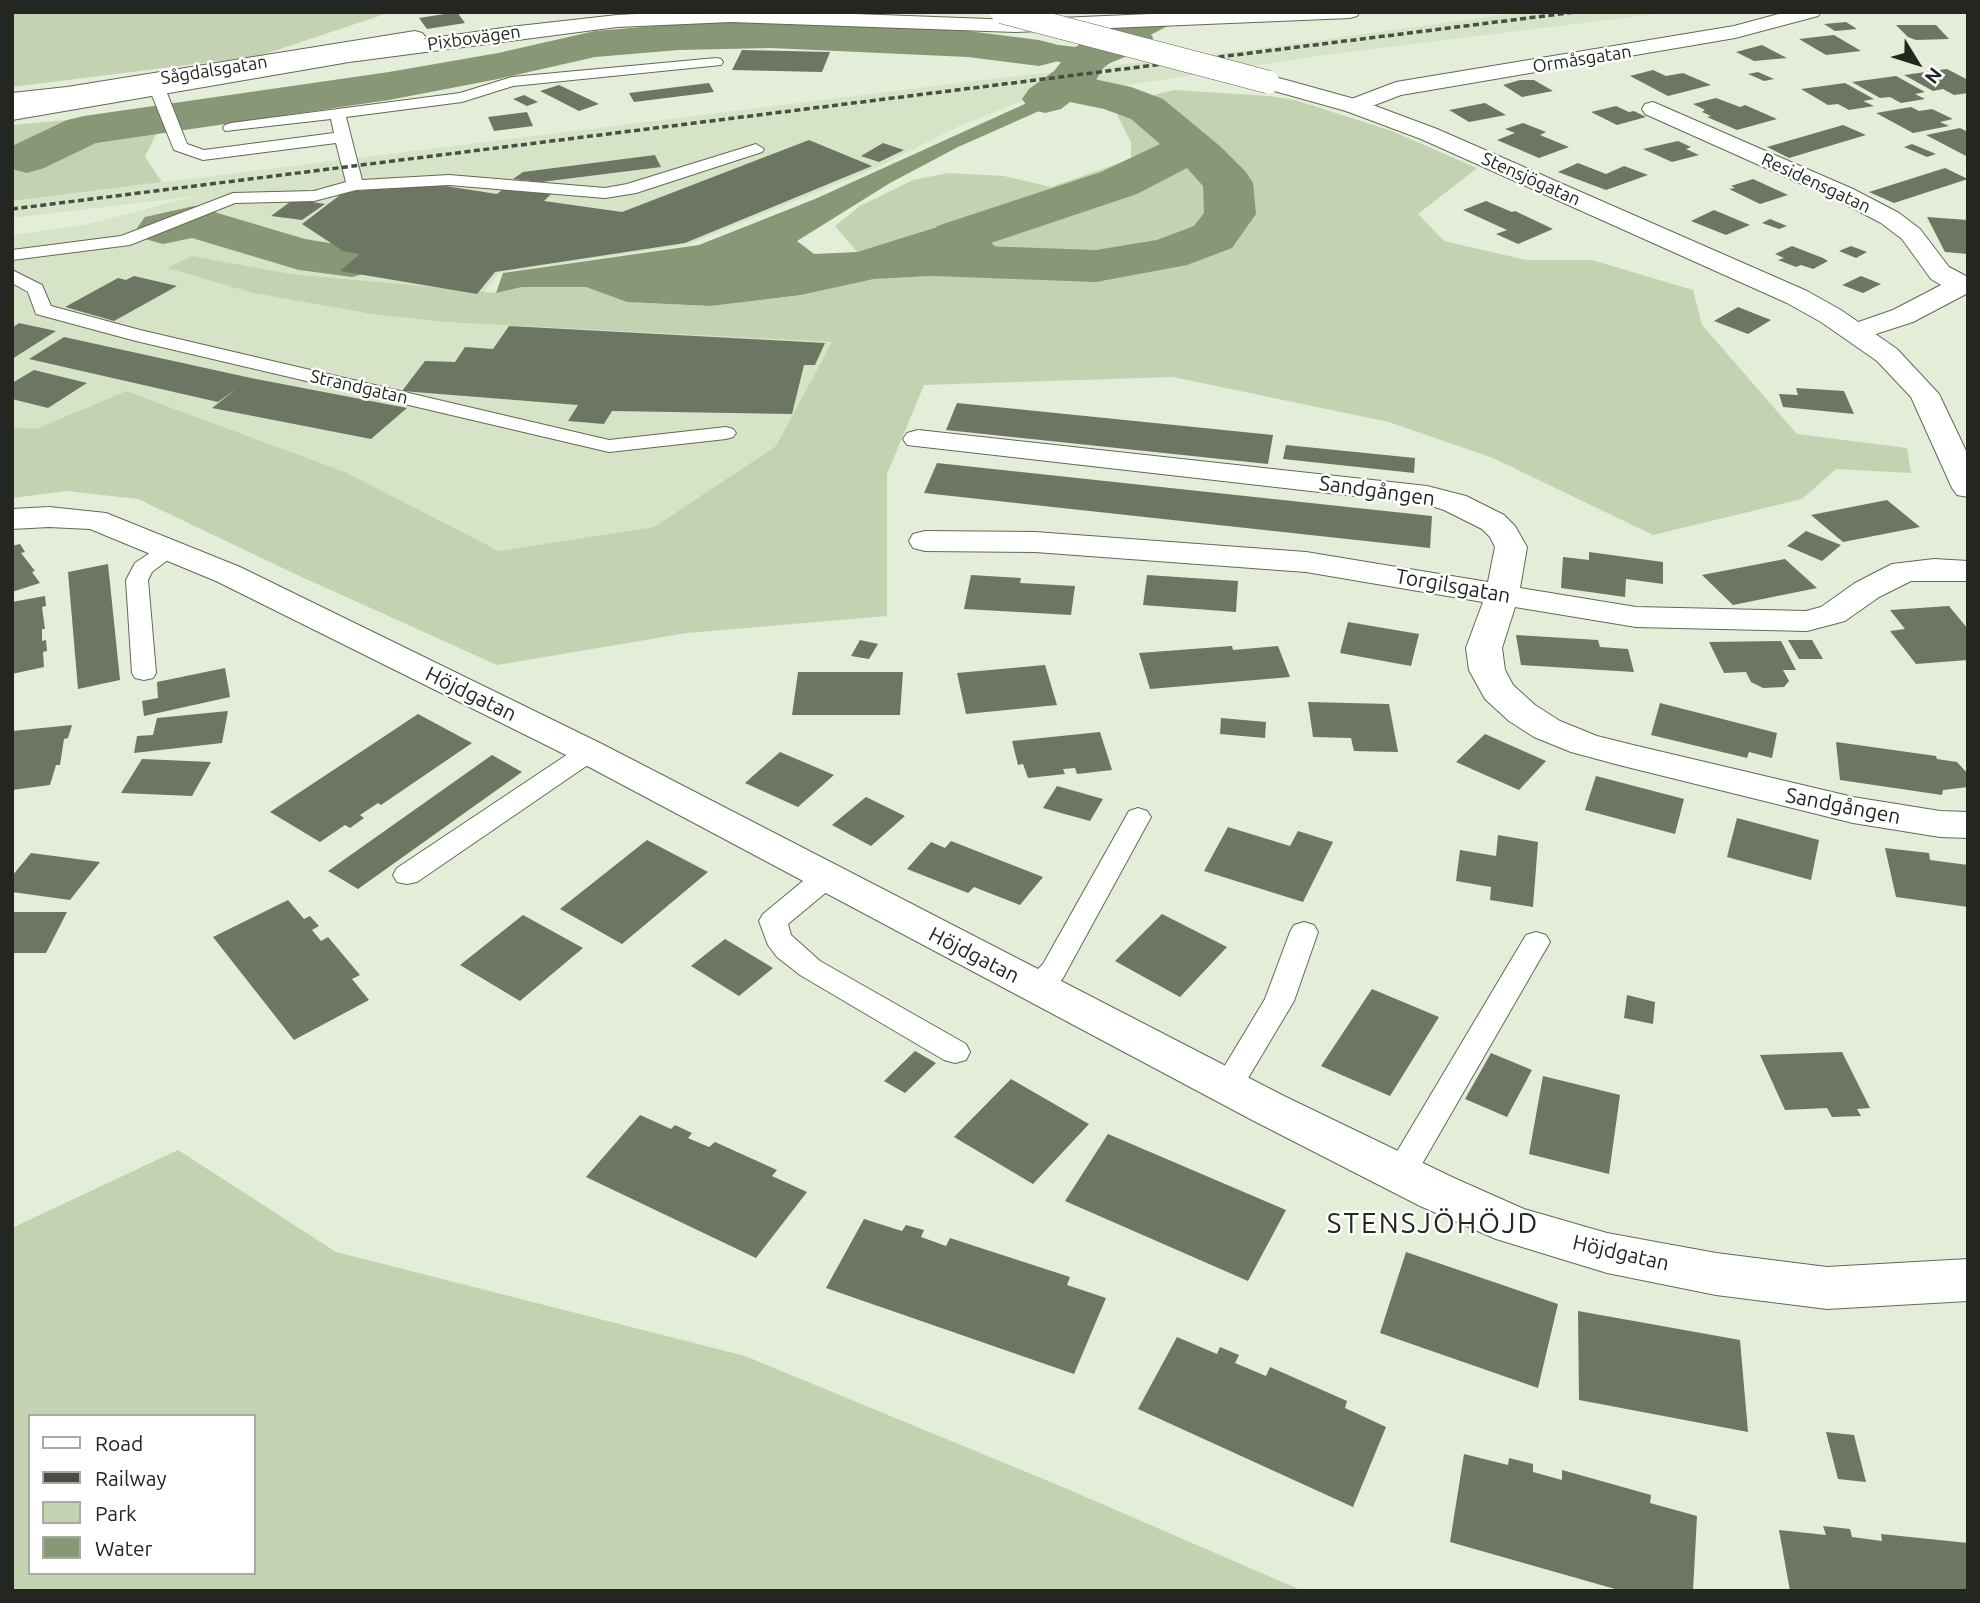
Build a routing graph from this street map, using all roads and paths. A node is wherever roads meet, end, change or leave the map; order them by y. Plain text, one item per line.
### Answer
1 (1002, 12) edge
2 (1350, 12) edge
3 (1811, 12) edge
4 (686, 14) edge
5 (1135, 18) edge
6 (415, 37) dead end
7 (716, 62) dead end
8 (160, 97) junction
9 (12, 100) edge
10 (1354, 106) junction
11 (1653, 109) dead end
12 (12, 113) edge
13 (337, 114) junction
14 (231, 128) dead end
15 (343, 137) junction
16 (756, 149) dead end
17 (355, 185) junction
18 (12, 255) edge
19 (12, 275) edge
20 (1964, 285) edge
21 (1857, 332) junction
22 (726, 433) dead end
23 (918, 439) dead end
24 (1968, 488) edge
25 (12, 519) edge
26 (925, 541) dead end
27 (171, 549) junction
28 (1968, 571) edge
29 (1502, 594) junction
30 (144, 673) dead end
31 (589, 752) junction
32 (1138, 817) dead end
33 (1968, 825) edge
34 (407, 875) dead end
35 (825, 878) junction
36 (1304, 932) dead end
37 (1536, 942) dead end
38 (1037, 988) junction
39 (955, 1052) dead end
40 (1227, 1087) junction
41 (1400, 1174) junction
42 (1968, 1280) edge

1 - 10 street, Stensjögatan, bridge
2 - 5 street, Pixbovägen
3 - 10 street, Ormåsgatan
4 - 5 street, Pixbovägen
4 - 8 street, Pixbovägen
6 - 9 street, Sågdalsgatan
7 - 13 lane
8 - 12 street, Pixbovägen
8 - 15 lane
10 - 21 street, Stensjögatan
11 - 20 street, Residensgatan
13 - 14 lane
13 - 15 lane
15 - 17 lane
16 - 17 lane
17 - 18 lane
19 - 22 lane, Strandgatan
20 - 21 street
21 - 24 street, Stensjögatan
23 - 29 street, Sandgången
25 - 27 street, Höjdgatan
26 - 29 street, Torgilsgatan
27 - 30 lane
27 - 31 street, Höjdgatan
28 - 29 street, Torgilsgatan
29 - 33 street, Sandgången
31 - 34 lane
31 - 35 street, Höjdgatan
32 - 38 lane
35 - 38 street, Höjdgatan
35 - 39 lane
36 - 40 lane
37 - 41 lane
38 - 40 street, Höjdgatan
40 - 41 street, Höjdgatan
41 - 42 street, Höjdgatan

